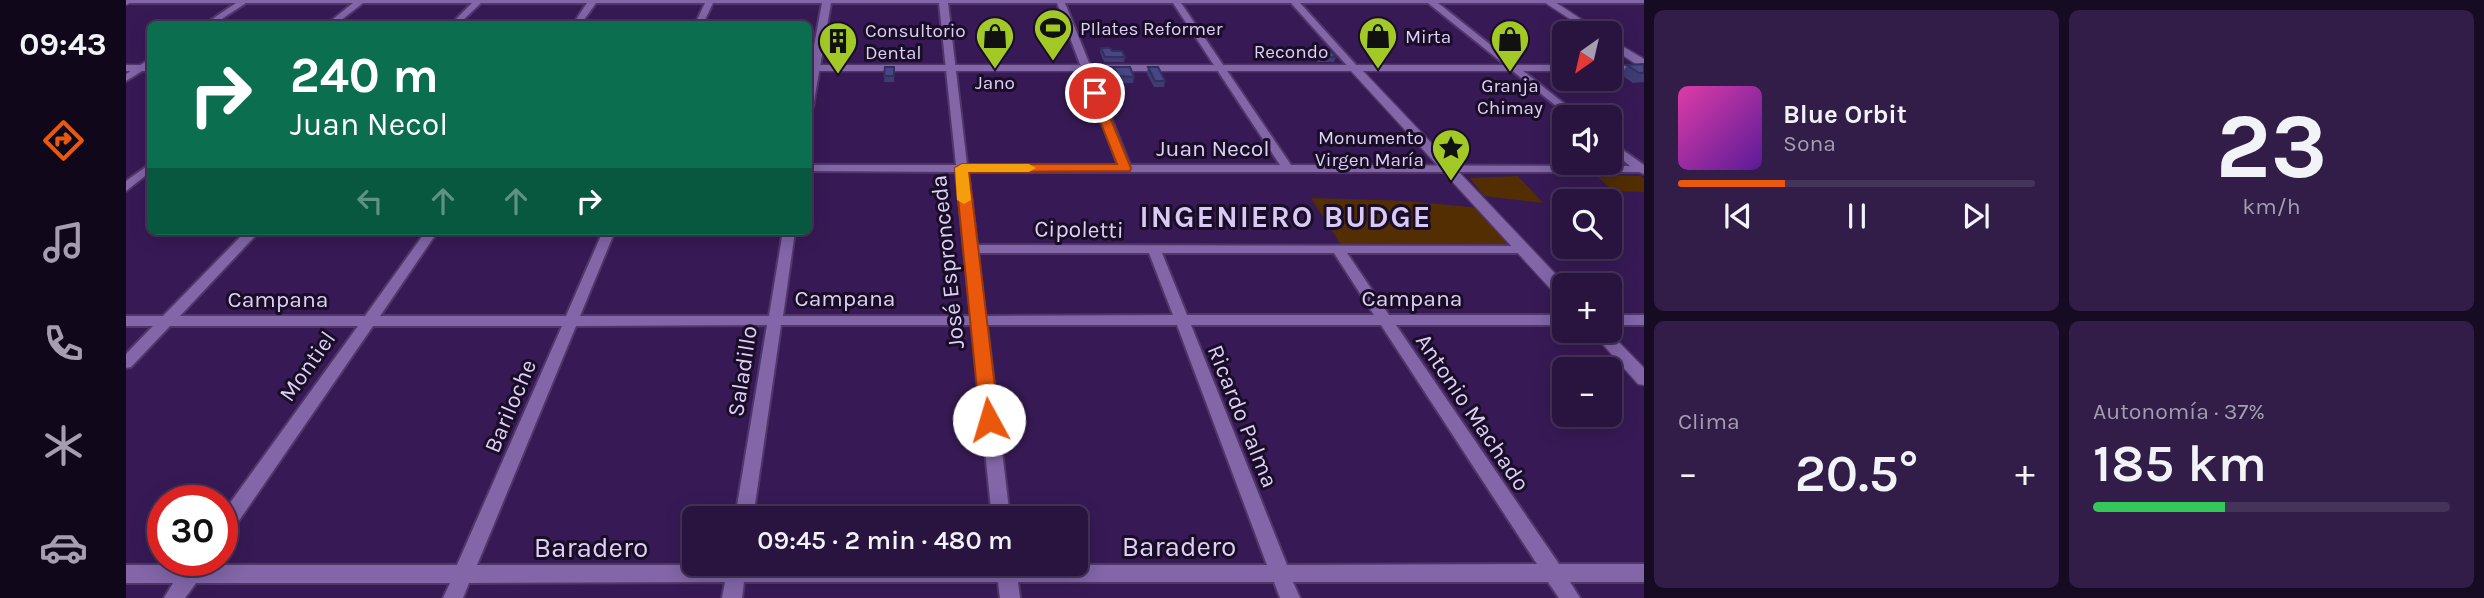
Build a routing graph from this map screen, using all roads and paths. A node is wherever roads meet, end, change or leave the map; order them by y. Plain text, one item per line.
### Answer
1 (593, 0) edge
2 (128, 1) edge
3 (245, 1) edge
4 (361, 1) edge
5 (479, 1) edge
6 (710, 1) edge
7 (827, 1) edge
8 (943, 1) edge
9 (1060, 1) edge
10 (1176, 1) edge
11 (1293, 1) edge
12 (1430, 1) edge
13 (1547, 1) edge
14 (1644, 1) edge
15 (214, 21) edge
16 (335, 21) edge
17 (458, 21) edge
18 (579, 21) edge
19 (700, 21) edge
20 (1578, 21) edge
21 (1622, 50) edge
22 (147, 66) edge
23 (1644, 66) edge
24 (147, 67) edge
25 (126, 68) edge
26 (812, 68) edge
27 (1084, 68) junction
28 (1354, 68) junction
29 (1514, 68) junction
30 (1552, 68) edge
31 (1622, 68) edge
32 (950, 69) junction
33 (1221, 69) junction
34 (126, 78) edge
35 (1562, 105) edge
36 (1622, 153) edge
37 (812, 168) edge
38 (962, 168) junction
39 (1125, 168) junction
40 (147, 169) edge
41 (1288, 169) junction
42 (1643, 169) edge
43 (126, 170) edge
44 (1450, 170) junction
45 (147, 171) edge
46 (126, 187) edge
47 (250, 235) edge
48 (429, 235) edge
49 (607, 235) edge
50 (788, 235) edge
51 (970, 249) junction
52 (1523, 249) junction
53 (1154, 251) junction
54 (1339, 251) junction
55 (1552, 280) edge
56 (1385, 320) junction
57 (1552, 320) edge
58 (1622, 320) edge
59 (1644, 320) edge
60 (126, 321) edge
61 (167, 321) junction
62 (369, 321) junction
63 (571, 321) junction
64 (775, 321) junction
65 (978, 321) junction
66 (1180, 321) junction
67 (1610, 343) edge
68 (126, 363) edge
69 (1644, 379) edge
70 (238, 506) edge
71 (746, 506) edge
72 (1000, 506) edge
73 (238, 568) edge
74 (682, 570) edge
75 (1088, 570) edge
76 (147, 572) edge
77 (1553, 573) junction
78 (1644, 573) edge
79 (126, 574) edge
80 (1281, 574) junction
81 (463, 575) junction
82 (189, 576) edge
83 (735, 576) edge
84 (1008, 576) edge
85 (174, 598) edge
86 (453, 598) edge
87 (732, 598) edge
88 (1010, 598) edge
89 (1290, 598) edge
90 (1570, 598) edge

1 - 5 street
1 - 6 street
1 - 18 street
2 - 3 street
3 - 4 street
3 - 15 street
4 - 5 street
4 - 16 street
5 - 17 street
6 - 7 street
6 - 19 street
7 - 8 street
7 - 26 street
8 - 9 street
8 - 32 street, José Espronceda
9 - 10 street
9 - 27 street
10 - 11 street
10 - 33 street
11 - 12 street
11 - 28 street
12 - 13 street
12 - 29 street
13 - 14 street
13 - 20 street
21 - 23 street
22 - 25 street
23 - 31 street
24 - 34 street
26 - 32 street, Recondo
27 - 32 street, Recondo
27 - 33 street, Recondo
27 - 39 street
28 - 29 street, Recondo
28 - 33 street, Recondo
28 - 44 street
29 - 30 street, Recondo
29 - 35 street
32 - 38 street, José Espronceda
33 - 41 street
36 - 42 street
37 - 38 street, Juan Necol
38 - 39 street, Juan Necol
38 - 51 street, José Espronceda
39 - 41 street, Juan Necol
40 - 43 street
41 - 44 street, Juan Necol
42 - 44 street, Juan Necol
44 - 52 street
45 - 46 street
47 - 61 street
48 - 62 street, Montiel
49 - 63 street, Bariloche
50 - 64 street, Saladillo
51 - 53 street, Cipoletti
51 - 65 street, José Espronceda
52 - 54 street, Cipoletti
52 - 55 street
53 - 54 street, Cipoletti
53 - 66 street, Ricardo Palma
54 - 56 street, Antonio Machado
56 - 57 street, Campana
56 - 66 street, Campana
56 - 77 street, Antonio Machado
58 - 59 street
60 - 61 street, Campana
61 - 62 street, Campana
61 - 68 street
62 - 63 street, Campana
62 - 70 street, Montiel
63 - 64 street, Campana
63 - 81 street, Bariloche
64 - 65 street, Campana
64 - 71 street, Saladillo
65 - 66 street, Campana
65 - 72 street, José Espronceda
66 - 80 street, Ricardo Palma
67 - 69 street
73 - 81 street, Baradero
74 - 81 street, Baradero
75 - 80 street, Baradero
76 - 79 street, Baradero
77 - 78 street, Baradero
77 - 80 street, Baradero
77 - 90 street, Antonio Machado
80 - 89 street, Ricardo Palma
81 - 86 street, Bariloche
82 - 85 street
83 - 87 street
84 - 88 street

